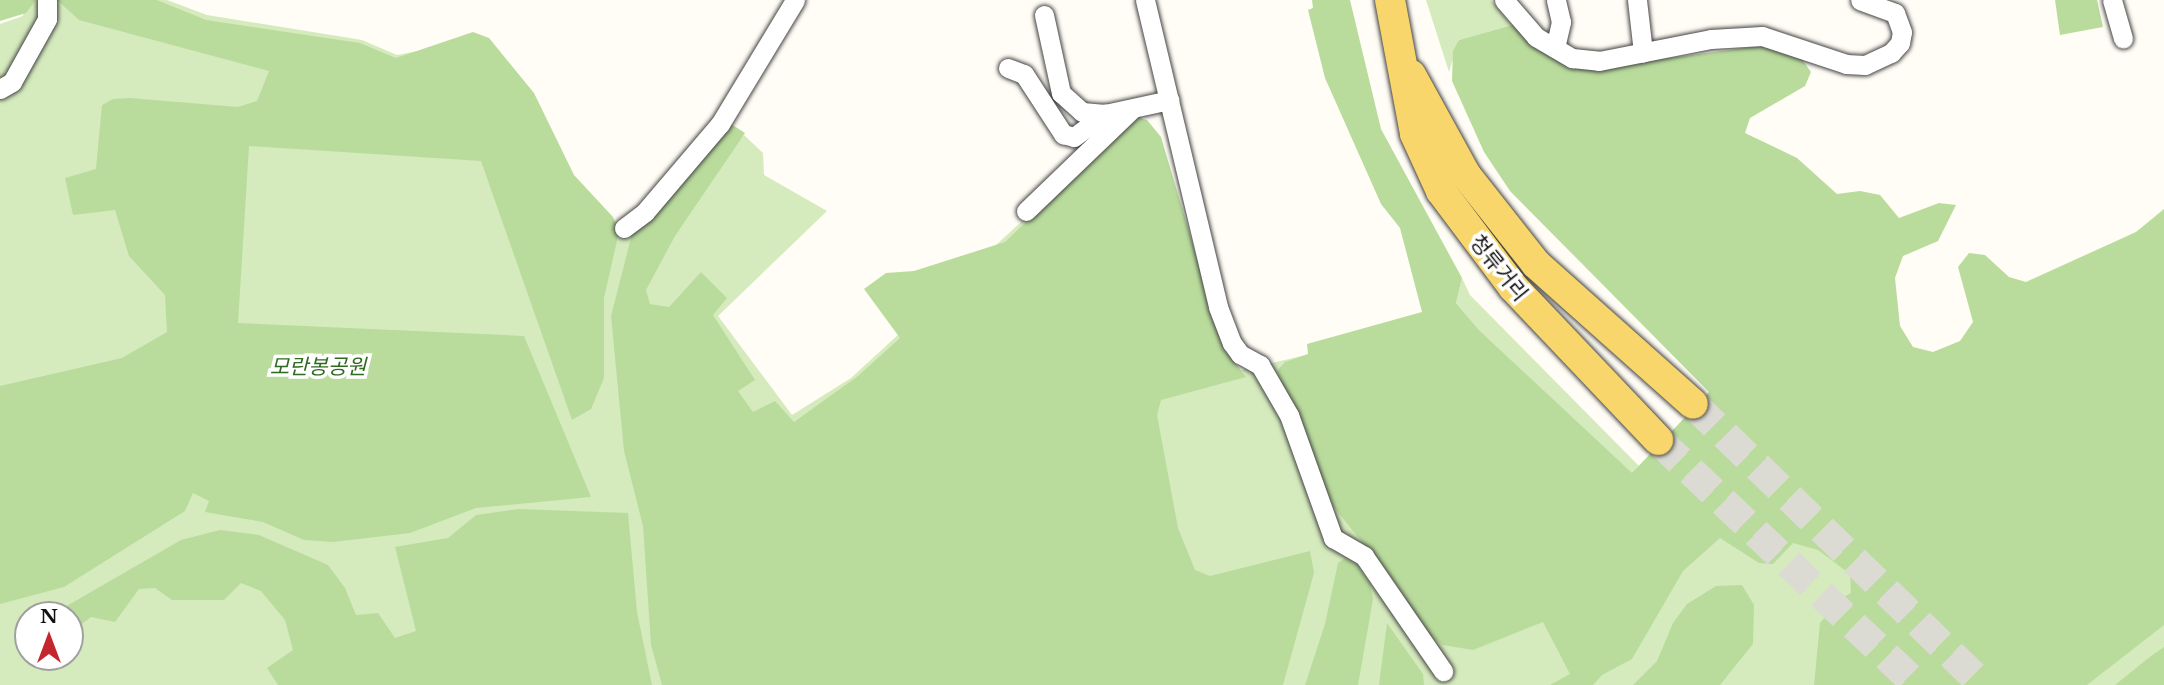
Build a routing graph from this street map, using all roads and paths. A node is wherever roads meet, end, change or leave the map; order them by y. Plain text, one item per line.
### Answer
1 (47, 0) edge
2 (795, 0) edge
3 (1145, 0) edge
4 (1390, 0) edge
5 (1504, 0) edge
6 (1556, 0) edge
7 (1637, 0) edge
8 (1860, 0) edge
9 (2112, 0) edge
10 (1044, 15) dead end
11 (2123, 38) dead end
12 (1555, 48) junction
13 (1643, 53) junction
14 (1402, 59) junction
15 (1008, 68) dead end
16 (0, 89) edge
17 (1169, 100) junction
18 (1133, 108) junction
19 (1105, 114) junction
20 (1026, 211) dead end
21 (624, 229) dead end
22 (1693, 404) tunnel mouth
23 (1658, 440) tunnel mouth
24 (1443, 671) dead end

1 - 16 street
2 - 21 street
3 - 17 street
4 - 14 main road, 청류거리
5 - 12 street
6 - 12 street
7 - 13 street
8 - 13 street
9 - 11 street
10 - 19 street
12 - 13 street
14 - 22 main road, 청류거리
14 - 23 main road, 청류거리
15 - 19 street
17 - 18 street
17 - 24 street
18 - 19 street
18 - 20 street

